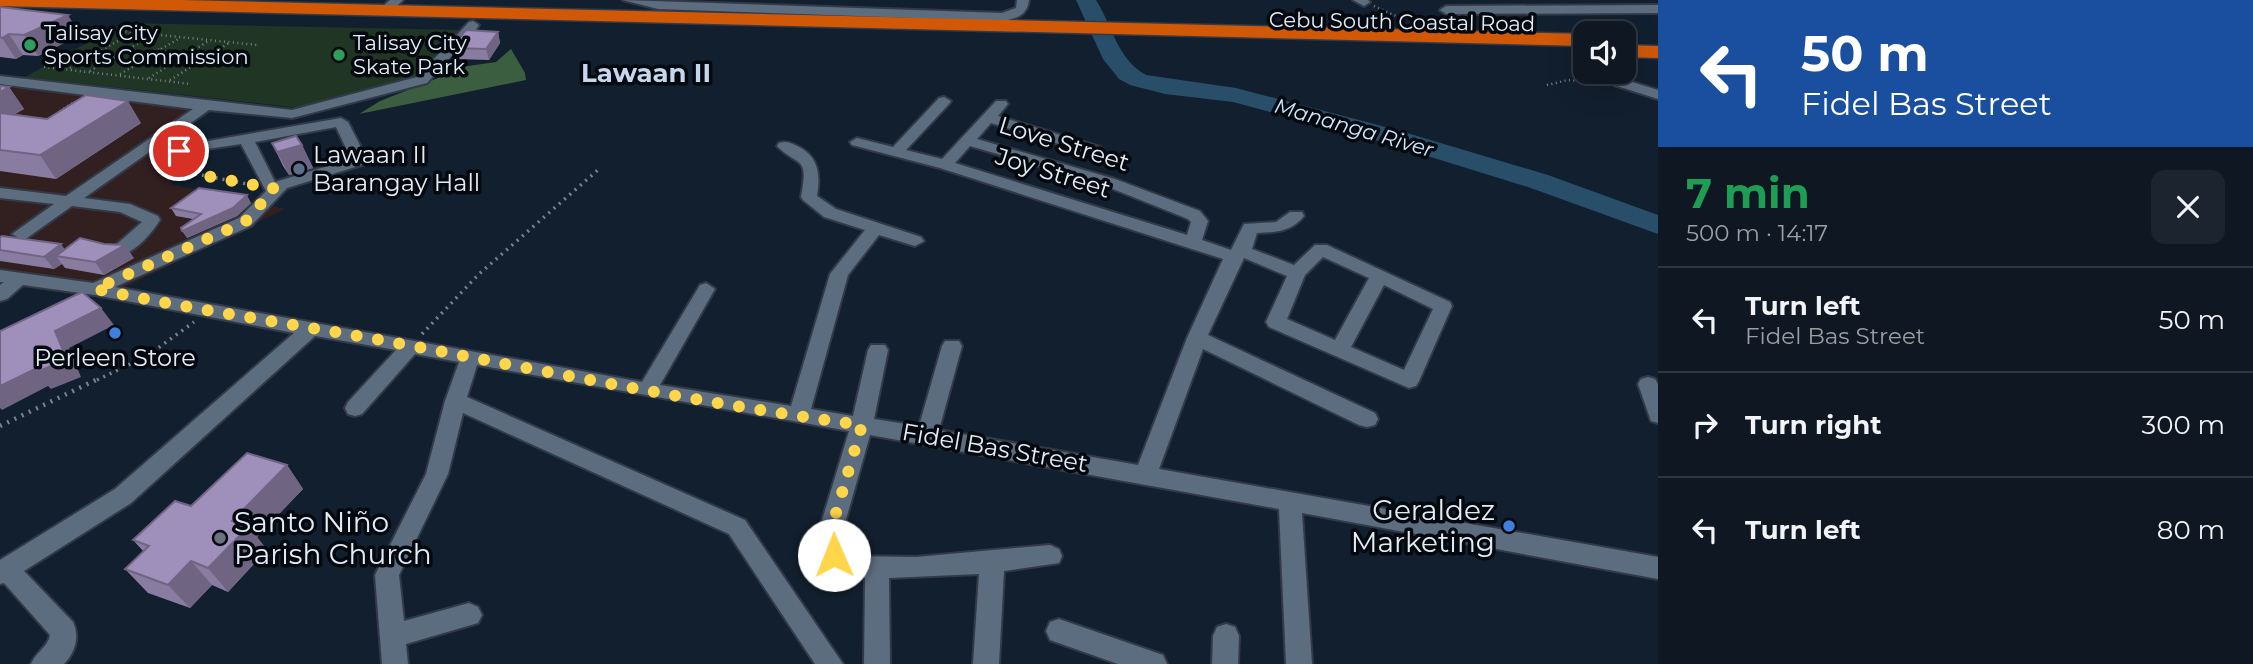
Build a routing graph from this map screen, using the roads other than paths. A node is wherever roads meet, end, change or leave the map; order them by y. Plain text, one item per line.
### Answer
1 (629, 0) edge
2 (1023, 0) edge
3 (0, 1) edge
4 (391, 5) edge
5 (1658, 9) edge
6 (1446, 10) dead end
7 (0, 13) edge
8 (472, 25) junction
9 (859, 28) junction
10 (1573, 40) edge
11 (1448, 41) junction
12 (1636, 41) edge
13 (1658, 42) edge
14 (1573, 49) edge
15 (1636, 51) edge
16 (1658, 52) edge
17 (8, 83) edge
18 (1625, 84) edge
19 (0, 93) edge
20 (1658, 95) edge
21 (944, 101) dead end
22 (1001, 104) dead end
23 (206, 106) junction
24 (989, 118) junction
25 (246, 139) junction
26 (968, 141) junction
27 (857, 142) dead end
28 (784, 146) dead end
29 (179, 151) road end
30 (897, 151) junction
31 (945, 165) junction
32 (1081, 174) junction
33 (272, 187) junction
34 (0, 193) edge
35 (1060, 201) junction
36 (69, 203) junction
37 (1296, 216) dead end
38 (875, 229) junction
39 (21, 234) dead end
40 (915, 241) dead end
41 (1193, 242) junction
42 (119, 250) edge
43 (1238, 254) junction
44 (1297, 273) junction
45 (1380, 275) junction
46 (10, 278) edge
47 (95, 289) junction
48 (706, 289) dead end
49 (0, 295) edge
50 (311, 329) junction
51 (1197, 338) junction
52 (411, 346) junction
53 (952, 346) dead end
54 (878, 349) dead end
55 (1340, 350) junction
56 (470, 358) junction
57 (1648, 384) dead end
58 (647, 390) junction
59 (455, 401) junction
60 (355, 408) dead end
61 (1658, 415) edge
62 (800, 416) junction
63 (1367, 419) dead end
64 (862, 425) junction
65 (927, 436) junction
66 (1145, 475) junction
67 (1290, 502) junction
68 (1051, 556) dead end
69 (992, 562) junction
70 (1631, 563) junction
71 (1658, 568) edge
72 (877, 569) junction
73 (3, 571) edge
74 (1658, 580) edge
75 (469, 615) dead end
76 (1059, 631) dead end
77 (393, 636) junction
78 (1226, 636) dead end
79 (44, 664) edge
80 (395, 664) edge
81 (830, 664) edge
82 (877, 664) edge
83 (986, 664) edge
84 (1154, 664) edge
85 (1225, 664) edge
86 (1299, 664) edge

1 - 2 street
3 - 4 highway, Cebu South Coastal Road
4 - 9 highway, Cebu South Coastal Road
5 - 6 street
7 - 8 highway, Cebu South Coastal Road
8 - 9 highway, Cebu South Coastal Road
8 - 23 street
9 - 11 highway, Cebu South Coastal Road
10 - 11 highway, Cebu South Coastal Road
11 - 14 highway, Cebu South Coastal Road
12 - 13 highway
15 - 16 highway
17 - 19 street
17 - 23 street
18 - 20 street
21 - 30 street
22 - 24 street
23 - 36 street
24 - 26 street
24 - 32 street
25 - 29 street
25 - 33 street
25 - 33 street
26 - 31 street
26 - 32 street, Love Street
27 - 30 street, Joy Street
28 - 38 street
30 - 31 street, Joy Street
31 - 35 street, Joy Street
32 - 35 street
32 - 41 street, Love Street
33 - 47 street
34 - 36 street
35 - 41 street, Joy Street
36 - 39 street
36 - 42 street
37 - 43 street
38 - 40 street
38 - 62 street
41 - 43 street, Joy Street
43 - 44 street
43 - 51 street
44 - 45 street
44 - 55 street
45 - 55 street
45 - 55 street
46 - 47 street, Fidel Bas Street
46 - 49 street
47 - 50 street, Fidel Bas Street
48 - 58 street
50 - 52 street, Fidel Bas Street
50 - 73 street
51 - 63 street
51 - 66 street
52 - 56 street, Fidel Bas Street
52 - 60 street
53 - 65 street
54 - 64 street
56 - 58 street, Fidel Bas Street
56 - 59 street
57 - 61 street
58 - 62 street, Fidel Bas Street
59 - 77 street
59 - 81 street
62 - 64 street, Fidel Bas Street
64 - 65 street, Fidel Bas Street
64 - 72 street
65 - 66 street, Fidel Bas Street
66 - 67 street, Fidel Bas Street
67 - 70 street, Fidel Bas Street
67 - 86 street
68 - 69 street
69 - 72 street
69 - 83 street
70 - 71 street, Fidel Bas Street
70 - 74 street
72 - 82 street
73 - 79 street
75 - 77 street
76 - 84 street
77 - 80 street
78 - 85 street

